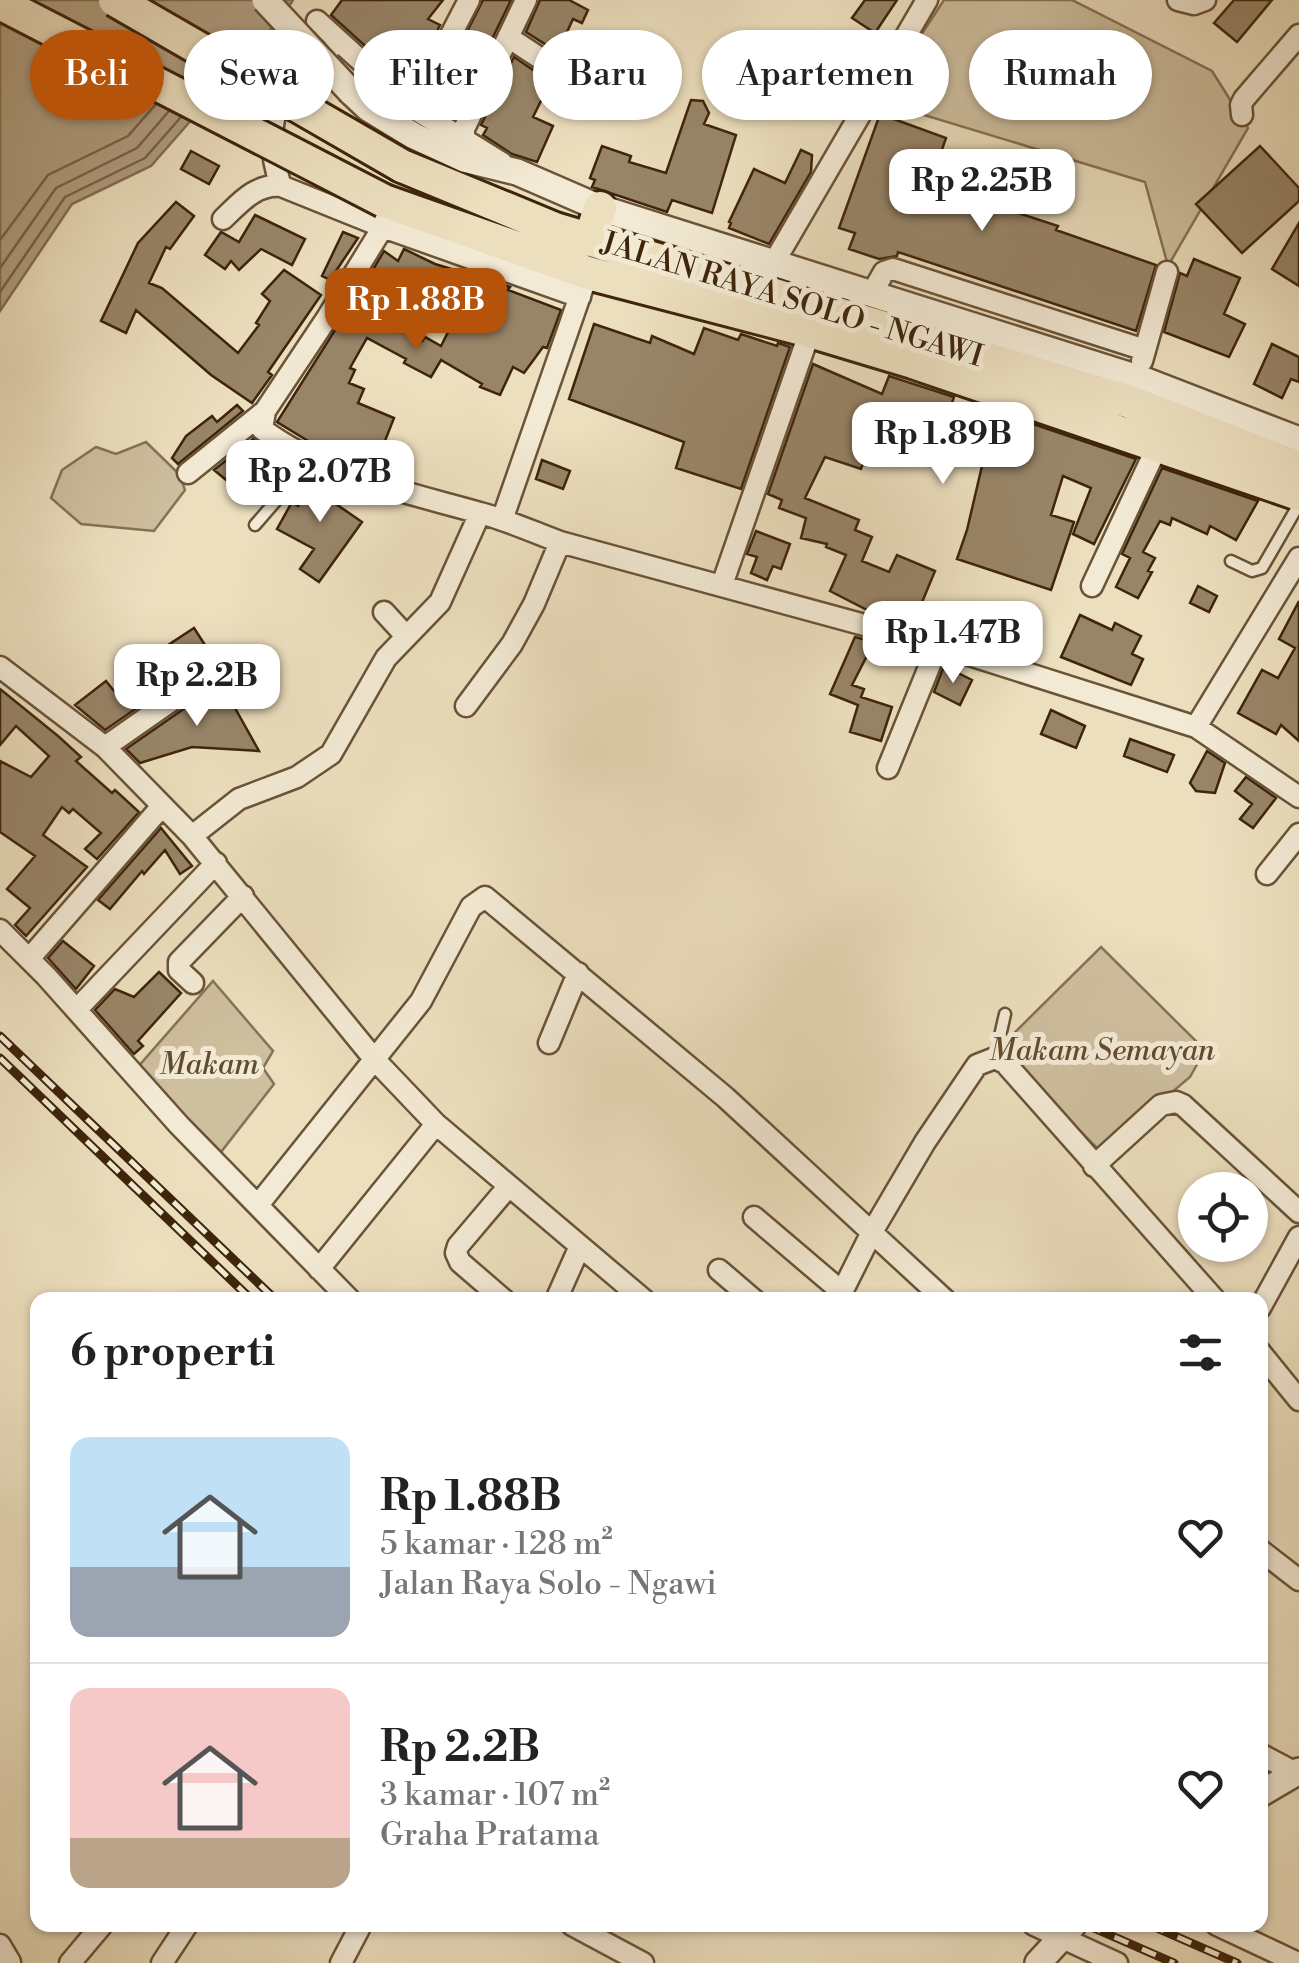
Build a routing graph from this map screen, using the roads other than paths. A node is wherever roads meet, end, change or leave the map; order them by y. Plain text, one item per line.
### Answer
1 (114, 0) edge
2 (264, 0) edge
3 (469, 0) edge
4 (526, 0) edge
5 (927, 0) edge
6 (1178, 0) edge
7 (1205, 0) edge
8 (0, 3) edge
9 (317, 21) dead end
10 (453, 30) edge
11 (511, 30) edge
12 (1299, 35) edge
13 (344, 48) junction
14 (354, 57) edge
15 (1242, 114) dead end
16 (433, 120) edge
17 (468, 120) edge
18 (464, 139) junction
19 (517, 172) junction
20 (281, 186) junction
21 (600, 208) junction
22 (383, 214) junction
23 (223, 219) dead end
24 (590, 240) junction
25 (774, 262) junction
26 (1167, 272) dead end
27 (584, 285) junction
28 (757, 290) junction
29 (871, 295) junction
30 (810, 331) junction
31 (1145, 350) junction
32 (1039, 360) junction
33 (1134, 390) junction
34 (266, 411) junction
35 (1232, 427) junction
36 (1299, 440) edge
37 (1158, 445) junction
38 (313, 458) junction
39 (1299, 468) edge
40 (188, 473) dead end
41 (1299, 494) edge
42 (1299, 504) edge
43 (480, 513) junction
44 (502, 520) junction
45 (255, 525) dead end
46 (560, 542) junction
47 (1299, 558) edge
48 (1231, 561) dead end
49 (722, 585) junction
50 (1092, 586) dead end
51 (384, 612) dead end
52 (406, 636) junction
53 (938, 644) junction
54 (0, 667) edge
55 (218, 668) dead end
56 (466, 706) dead end
57 (1196, 726) junction
58 (104, 747) junction
59 (888, 768) dead end
60 (1299, 797) edge
61 (162, 806) junction
62 (1299, 834) edge
63 (192, 836) junction
64 (216, 864) junction
65 (1266, 874) dead end
66 (243, 896) junction
67 (0, 930) edge
68 (29, 958) junction
69 (578, 973) junction
70 (193, 983) dead end
71 (80, 1006) dead end
72 (1005, 1014) dead end
73 (549, 1042) dead end
74 (995, 1058) junction
75 (375, 1060) junction
76 (436, 1124) junction
77 (1094, 1166) junction
78 (508, 1187) junction
79 (258, 1206) junction
80 (1299, 1212) edge
81 (754, 1217) dead end
82 (872, 1232) junction
83 (1299, 1237) edge
84 (580, 1246) junction
85 (319, 1269) junction
86 (719, 1270) dead end
87 (342, 1292) edge
88 (495, 1292) edge
89 (560, 1292) edge
90 (635, 1292) edge
91 (745, 1292) edge
92 (836, 1292) edge
93 (842, 1292) edge
94 (936, 1292) edge
95 (1208, 1292) edge
96 (1268, 1293) edge
97 (1268, 1362) edge
98 (1299, 1400) edge
99 (1268, 1556) edge
100 (1299, 1580) edge
101 (1268, 1758) edge
102 (1298, 1772) edge
103 (1268, 1789) edge
104 (96, 1932) edge
105 (176, 1932) edge
106 (352, 1932) edge
107 (585, 1932) edge
108 (1067, 1932) edge
109 (1234, 1932) edge
110 (1295, 1958) edge
111 (70, 1963) edge
112 (162, 1963) edge
113 (341, 1963) edge
114 (643, 1963) edge
115 (1038, 1963) edge
116 (1118, 1963) edge

1 - 24 highway, JALAN RAYA SOLO - NGAWI, bridge
2 - 19 street, bridge
3 - 10 street
4 - 11 street
5 - 25 street
6 - 7 street
8 - 22 highway, JALAN RAYA SOLO - NGAWI, bridge
9 - 13 street
12 - 15 street
13 - 14 street
13 - 20 street
16 - 18 street
17 - 18 street
18 - 19 street
19 - 21 street
20 - 22 street
20 - 23 street
21 - 24 highway
21 - 25 street
22 - 27 highway, JALAN RAYA SOLO - NGAWI
22 - 34 street
24 - 28 highway, JALAN RAYA SOLO - NGAWI
25 - 28 street
25 - 29 street
26 - 31 street
27 - 30 highway, JALAN RAYA SOLO - NGAWI
27 - 44 street
28 - 32 highway, JALAN RAYA SOLO - NGAWI
29 - 31 street
29 - 32 street
30 - 37 highway, JALAN RAYA SOLO - NGAWI
30 - 49 street
31 - 33 street
32 - 33 highway, JALAN RAYA SOLO - NGAWI
33 - 35 highway, JALAN RAYA SOLO - NGAWI
34 - 38 street
34 - 40 street
35 - 36 street
35 - 39 highway, JALAN RAYA SOLO - NGAWI
37 - 41 highway, JALAN RAYA SOLO - NGAWI
37 - 50 street
38 - 43 street
38 - 45 lane
42 - 48 lane
43 - 44 street
43 - 52 street
44 - 46 street
46 - 49 street
46 - 56 street
47 - 57 street
49 - 53 street
51 - 52 street
52 - 63 street
53 - 57 street
53 - 59 street
54 - 58 street
55 - 58 street
57 - 60 street
58 - 61 street
61 - 63 street
61 - 68 street
62 - 65 street
63 - 64 street
64 - 66 street
64 - 71 street
66 - 70 street
66 - 75 street
67 - 68 street
68 - 79 street
69 - 73 street
69 - 75 street
69 - 82 street
72 - 74 lane
74 - 77 street
74 - 82 street
75 - 76 street
75 - 79 street
76 - 78 street
76 - 85 street
77 - 80 street
77 - 95 street
78 - 84 street
78 - 88 street
79 - 85 street
81 - 92 street
82 - 93 street
82 - 94 street
83 - 96 street
84 - 89 street
84 - 90 street
85 - 87 street
86 - 91 street
97 - 98 street
99 - 100 street
101 - 102 street
102 - 103 street
104 - 111 street
105 - 112 street
106 - 113 street
107 - 114 street
108 - 115 street
108 - 116 street
109 - 110 street

